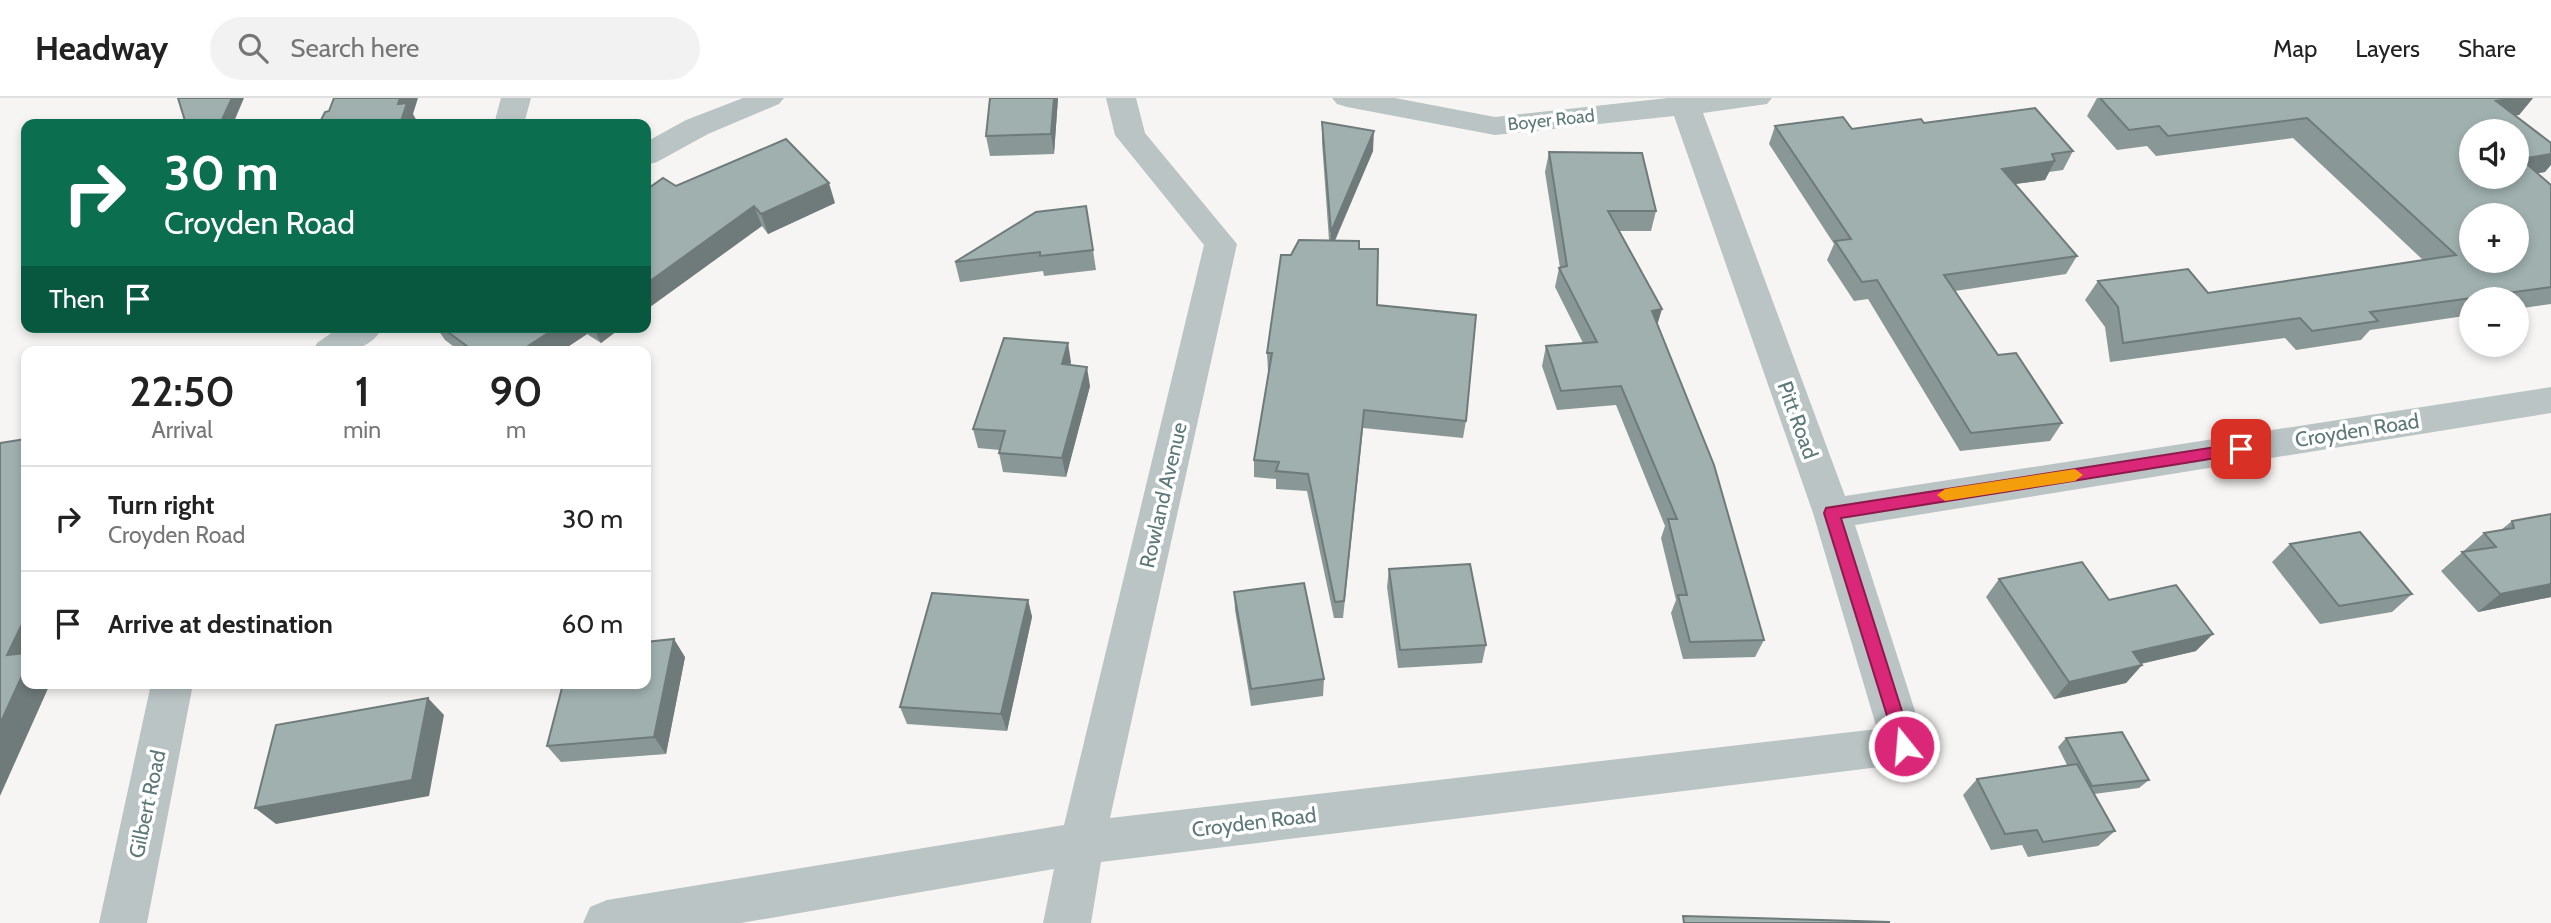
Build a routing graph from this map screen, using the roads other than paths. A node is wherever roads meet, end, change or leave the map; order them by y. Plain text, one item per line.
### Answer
1 (516, 98) edge
2 (769, 98) edge
3 (1121, 98) edge
4 (1347, 98) edge
5 (1757, 98) edge
6 (1684, 102) edge
7 (510, 119) edge
8 (651, 152) edge
9 (357, 333) edge
10 (338, 346) edge
11 (2548, 405) edge
12 (1832, 513) junction
13 (171, 689) edge
14 (1904, 746) joint
15 (1082, 843) junction
16 (123, 923) edge
17 (607, 923) edge
18 (1067, 923) edge

1 - 7 street
2 - 8 street
3 - 15 street, Rowland Avenue
4 - 6 street, Boyer Road
5 - 6 street, Boyer Road
6 - 12 street, Pitt Road
9 - 10 street
11 - 12 street, Croyden Road
12 - 14 street, Pitt Road
13 - 16 street, Gilbert Road
14 - 15 street, Croyden Road
15 - 17 street, Croyden Road
15 - 18 street, Rowland Avenue

